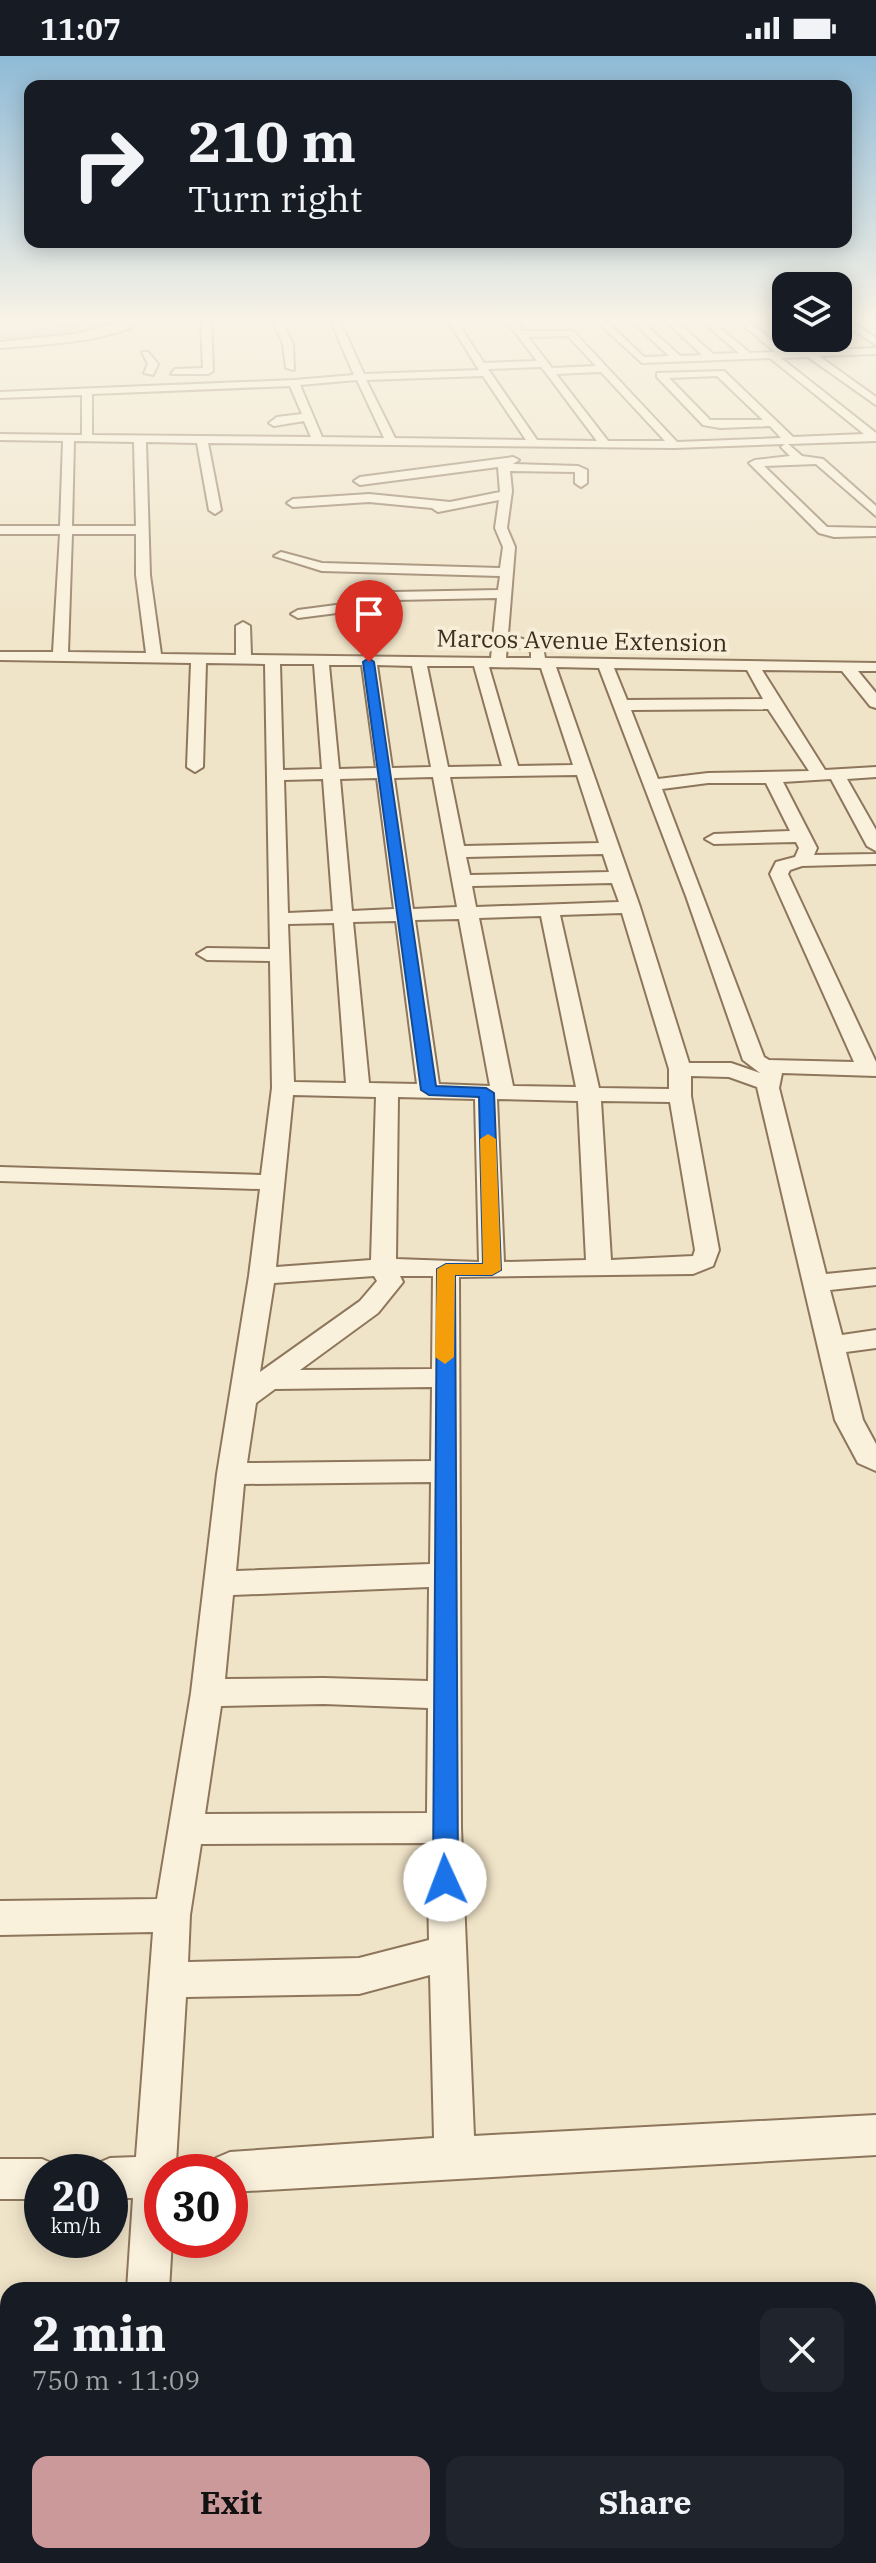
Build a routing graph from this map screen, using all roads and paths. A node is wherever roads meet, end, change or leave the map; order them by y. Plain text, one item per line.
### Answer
1 (316, 436) edge
2 (388, 436) edge
3 (534, 436) edge
4 (599, 436) edge
5 (666, 436) edge
6 (783, 436) edge
7 (876, 437) edge
8 (69, 438) junction
9 (87, 438) joint
10 (2, 440) edge
11 (140, 440) junction
12 (202, 440) junction
13 (318, 440) junction
14 (786, 441) junction
15 (391, 442) junction
16 (604, 443) junction
17 (540, 444) junction
18 (674, 445) junction
19 (504, 465) junction
20 (798, 470) junction
21 (769, 476) junction
22 (839, 478) junction
23 (360, 481) dead end
24 (581, 483) dead end
25 (505, 495) junction
26 (293, 503) dead end
27 (215, 510) dead end
28 (876, 512) edge
29 (64, 529) junction
30 (0, 530) edge
31 (140, 530) junction
32 (876, 532) edge
33 (281, 556) dead end
34 (505, 572) junction
35 (503, 594) junction
36 (298, 614) dead end
37 (243, 626) dead end
38 (502, 637) junction
39 (0, 656) edge
40 (60, 657) junction
41 (154, 658) junction
42 (199, 659) junction
43 (244, 660) junction
44 (272, 660) junction
45 (321, 661) junction
46 (369, 662) junction
47 (419, 662) junction
48 (490, 663) junction
49 (543, 664) junction
50 (605, 664) junction
51 (752, 666) junction
52 (876, 667) edge
53 (847, 668) junction
54 (876, 703) edge
55 (773, 704) junction
56 (619, 705) junction
57 (195, 767) dead end
58 (511, 770) junction
59 (581, 770) junction
60 (876, 772) edge
61 (439, 773) junction
62 (330, 774) junction
63 (828, 774) junction
64 (274, 775) junction
65 (385, 775) junction
66 (772, 778) junction
67 (651, 785) junction
68 (714, 839) dead end
69 (876, 846) edge
70 (610, 848) junction
71 (804, 849) junction
72 (457, 852) junction
73 (876, 859) edge
74 (618, 877) junction
75 (464, 881) junction
76 (630, 907) junction
77 (549, 910) junction
78 (468, 914) junction
79 (406, 915) junction
80 (342, 918) junction
81 (280, 919) junction
82 (207, 954) dead end
83 (280, 955) junction
84 (680, 1069) junction
85 (872, 1069) edge
86 (771, 1075) junction
87 (283, 1088) junction
88 (358, 1089) junction
89 (387, 1090) junction
90 (429, 1090) junction
91 (495, 1093) junction
92 (589, 1094) junction
93 (680, 1096) junction
94 (0, 1174) edge
95 (270, 1182) junction
96 (383, 1267) junction
97 (599, 1268) junction
98 (446, 1269) junction
99 (492, 1270) junction
100 (262, 1276) junction
101 (876, 1277) edge
102 (814, 1283) junction
103 (876, 1339) edge
104 (830, 1346) junction
105 (445, 1378) junction
106 (269, 1380) junction
107 (244, 1398) junction
108 (876, 1461) edge
109 (444, 1471) junction
110 (231, 1474) junction
111 (445, 1575) junction
112 (218, 1584) junction
113 (207, 1693) junction
114 (446, 1695) junction
115 (444, 1828) junction
116 (186, 1829) junction
117 (172, 1915) junction
118 (0, 1918) edge
119 (448, 1957) junction
120 (166, 1980) junction
121 (876, 2135) edge
122 (159, 2154) edge
123 (455, 2157) junction
124 (248, 2171) edge
125 (0, 2179) edge
126 (24, 2179) edge
127 (151, 2258) edge
128 (149, 2282) edge

1 - 13 street
2 - 15 street
3 - 17 street
4 - 16 street
5 - 18 street
6 - 14 street
7 - 14 street
8 - 9 street
8 - 10 street
8 - 29 street
9 - 11 street
11 - 12 street
11 - 31 street
12 - 13 street
12 - 27 street
13 - 15 street
14 - 18 street
14 - 20 street
15 - 17 street
16 - 17 street
16 - 18 street
17 - 19 street
19 - 23 street
19 - 24 street
19 - 25 street
20 - 21 street
20 - 21 street
20 - 22 street
20 - 22 street
21 - 32 street
22 - 28 street
25 - 26 street
25 - 34 street
29 - 30 street
29 - 31 street
29 - 40 street
31 - 41 street
33 - 34 street
34 - 35 street
35 - 36 street
35 - 38 street
37 - 43 street
38 - 48 street
38 - 49 street
39 - 40 street, Marcos Avenue Extension
40 - 41 street, Marcos Avenue Extension
41 - 42 street, Marcos Avenue Extension
42 - 43 street, Marcos Avenue Extension
42 - 57 street
43 - 44 street, Marcos Avenue Extension
44 - 45 street, Marcos Avenue Extension
44 - 64 street
45 - 46 street, Marcos Avenue Extension
45 - 62 street
46 - 47 street, Marcos Avenue Extension
46 - 65 street
47 - 48 street, Marcos Avenue Extension
47 - 61 street
48 - 49 street, Marcos Avenue Extension
48 - 58 street
49 - 50 street, Marcos Avenue Extension
49 - 59 street
50 - 51 street, Marcos Avenue Extension
50 - 56 street
51 - 53 street, Marcos Avenue Extension
51 - 55 street
52 - 53 street, Marcos Avenue Extension
53 - 54 street
55 - 56 street
55 - 63 street
56 - 67 street
58 - 59 street
58 - 61 street
59 - 70 street
60 - 63 street
61 - 65 street
61 - 72 street
62 - 64 street
62 - 65 street
62 - 80 street
63 - 66 street
63 - 69 street
64 - 81 street
65 - 79 street
66 - 67 street
66 - 71 street
67 - 86 street
68 - 71 street
70 - 72 street
70 - 74 street
71 - 73 street
71 - 85 street
72 - 75 street
74 - 75 street
74 - 76 street
75 - 78 street
76 - 77 street
76 - 84 street
77 - 78 street
77 - 92 street
78 - 79 street
78 - 91 street
79 - 80 street
79 - 90 street
80 - 81 street
80 - 88 street
81 - 83 street
82 - 83 street
83 - 87 street
84 - 86 street
84 - 93 street
85 - 86 street
86 - 102 street
87 - 88 street
87 - 95 street
88 - 89 street
89 - 90 street
89 - 96 street
90 - 91 street
91 - 92 street
91 - 99 street
92 - 93 street
92 - 97 street
93 - 97 street
94 - 95 street
95 - 100 street
96 - 98 street
96 - 100 street
96 - 106 street
97 - 99 street
98 - 99 street
98 - 105 street
100 - 107 street
101 - 102 street
102 - 104 street
103 - 104 street
104 - 108 street
105 - 106 street
105 - 109 street
106 - 107 street
107 - 110 street
109 - 110 street
109 - 111 street
110 - 112 street
111 - 112 street
111 - 114 street
112 - 113 street
113 - 114 street
113 - 116 street
114 - 115 street
115 - 116 street
115 - 119 street
116 - 117 street
117 - 118 street
117 - 120 street
119 - 120 street
119 - 123 street
120 - 122 street
121 - 123 street
123 - 124 street
125 - 126 street
127 - 128 street

